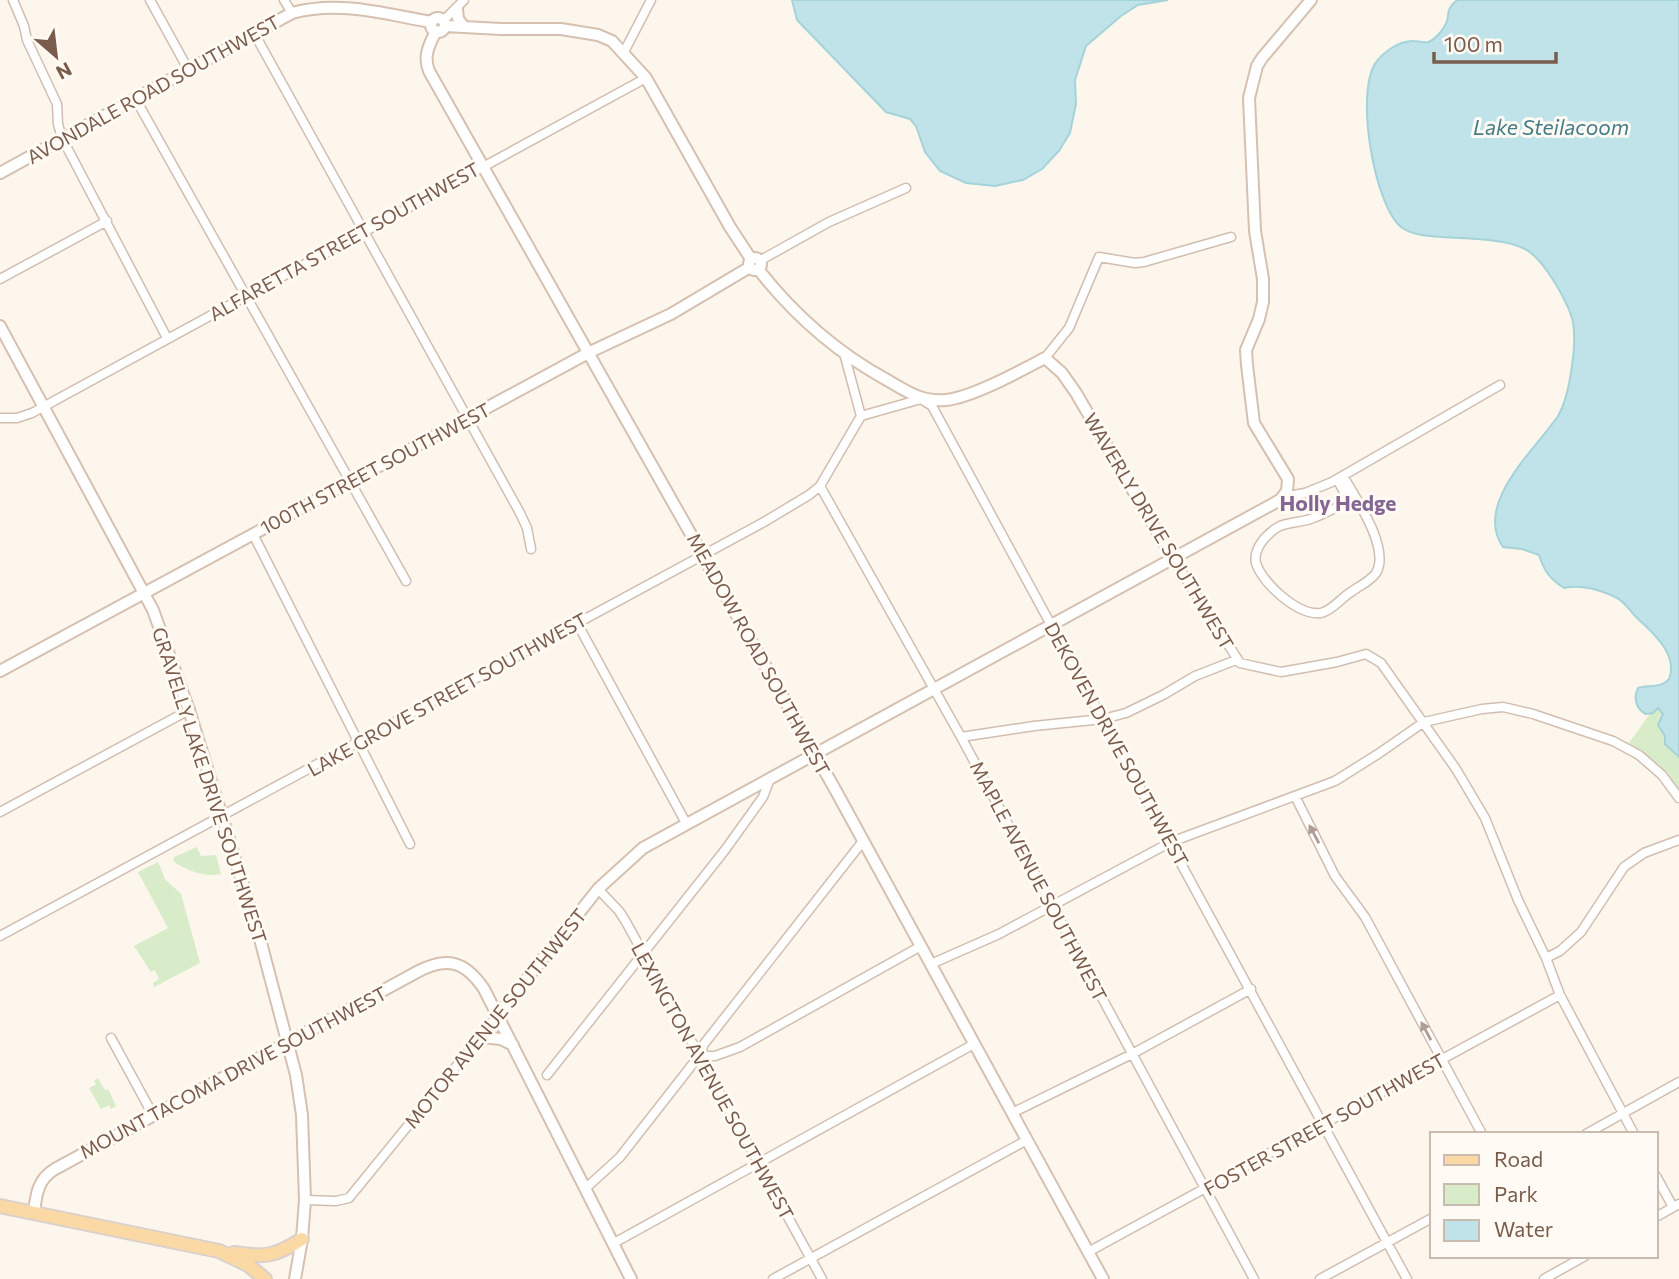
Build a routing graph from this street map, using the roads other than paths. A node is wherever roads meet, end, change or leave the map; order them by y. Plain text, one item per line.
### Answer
1 (13, 0) edge
2 (149, 0) edge
3 (284, 0) edge
4 (651, 0) edge
5 (1311, 0) edge
6 (461, 4) edge
7 (292, 13) junction
8 (439, 25) junction
9 (464, 27) junction
10 (254, 33) junction
11 (624, 52) junction
12 (188, 69) junction
13 (646, 78) junction
14 (135, 99) junction
15 (62, 138) junction
16 (483, 166) junction
17 (0, 173) edge
18 (906, 188) dead end
19 (107, 221) junction
20 (364, 231) junction
21 (1231, 237) dead end
22 (755, 264) junction
23 (0, 279) edge
24 (246, 295) junction
25 (0, 326) edge
26 (167, 338) junction
27 (590, 352) junction
28 (844, 353) junction
29 (1045, 358) junction
30 (1500, 385) dead end
31 (921, 399) junction
32 (44, 406) junction
33 (861, 416) junction
34 (0, 418) edge
35 (468, 419) junction
36 (1340, 478) junction
37 (351, 482) junction
38 (820, 486) junction
39 (1283, 497) junction
40 (1352, 500) junction
41 (253, 534) junction
42 (531, 549) dead end
43 (704, 554) junction
44 (1173, 559) junction
45 (406, 581) dead end
46 (145, 592) junction
47 (577, 623) junction
48 (1052, 624) junction
49 (1236, 660) junction
50 (0, 671) edge
51 (934, 690) junction
52 (189, 710) junction
53 (1103, 719) junction
54 (1423, 722) junction
55 (961, 737) junction
56 (359, 742) junction
57 (814, 753) junction
58 (771, 779) junction
59 (1295, 796) junction
60 (1679, 798) edge
61 (0, 812) edge
62 (222, 817) junction
63 (686, 823) junction
64 (1679, 840) edge
65 (863, 841) junction
66 (1171, 842) junction
67 (410, 844) dead end
68 (598, 888) junction
69 (1052, 906) junction
70 (0, 936) edge
71 (921, 946) junction
72 (643, 952) junction
73 (1546, 958) junction
74 (931, 964) junction
75 (1251, 989) junction
76 (1560, 995) junction
77 (498, 1015) junction
78 (481, 1037) junction
79 (111, 1038) dead end
80 (289, 1043) junction
81 (974, 1044) junction
82 (513, 1045) junction
83 (1132, 1054) junction
84 (699, 1056) junction
85 (1442, 1060) junction
86 (547, 1075) dead end
87 (1679, 1082) edge
88 (1012, 1113) junction
89 (1623, 1113) junction
90 (153, 1115) junction
91 (1324, 1125) junction
92 (1481, 1132) edge
93 (1590, 1132) edge
94 (1633, 1132) edge
95 (1027, 1140) junction
96 (757, 1163) junction
97 (1658, 1178) edge
98 (586, 1188) junction
99 (1205, 1189) junction
100 (305, 1200) junction
101 (0, 1206) edge
102 (1676, 1206) edge
103 (34, 1213) junction
104 (1658, 1216) edge
105 (1430, 1219) edge
106 (302, 1239) junction
107 (1387, 1242) junction
108 (614, 1243) junction
109 (219, 1251) junction
110 (1088, 1252) junction
111 (1581, 1258) edge
112 (811, 1260) junction
113 (265, 1279) edge
114 (295, 1279) edge
115 (631, 1279) edge
116 (773, 1279) edge
117 (822, 1279) edge
118 (1103, 1279) edge
119 (1254, 1279) edge
120 (1320, 1279) edge
121 (1407, 1279) edge
122 (1544, 1279) edge

1 - 15 street
2 - 12 street
3 - 7 street
4 - 11 street
5 - 39 street
6 - 8 street
6 - 9 street
7 - 8 street, AVONDALE ROAD SOUTHWEST
7 - 10 street, AVONDALE ROAD SOUTHWEST
8 - 9 street, DEKOVEN DRIVE SOUTHWEST
8 - 16 street, MEADOW ROAD SOUTHWEST
9 - 11 street, DEKOVEN DRIVE SOUTHWEST
10 - 12 street, AVONDALE ROAD SOUTHWEST
10 - 20 street
11 - 13 street, DEKOVEN DRIVE SOUTHWEST
12 - 14 street, AVONDALE ROAD SOUTHWEST
13 - 16 street, ALFARETTA STREET SOUTHWEST
13 - 22 street, DEKOVEN DRIVE SOUTHWEST
14 - 15 street, AVONDALE ROAD SOUTHWEST
14 - 24 street
15 - 17 street, AVONDALE ROAD SOUTHWEST
15 - 19 street
16 - 20 street, ALFARETTA STREET SOUTHWEST
16 - 27 street, MEADOW ROAD SOUTHWEST
18 - 22 street, 100TH STREET SOUTHWEST
19 - 23 street
19 - 26 street
20 - 24 street, ALFARETTA STREET SOUTHWEST
20 - 35 street
21 - 29 street
22 - 27 street, 100TH STREET SOUTHWEST
22 - 28 street, DEKOVEN DRIVE SOUTHWEST
24 - 26 street, ALFARETTA STREET SOUTHWEST
24 - 37 street
25 - 32 street, GRAVELLY LAKE DRIVE SOUTHWEST
26 - 32 street, ALFARETTA STREET SOUTHWEST
27 - 35 street, 100TH STREET SOUTHWEST
27 - 43 street, MEADOW ROAD SOUTHWEST
28 - 31 street, DEKOVEN DRIVE SOUTHWEST
28 - 33 street
29 - 31 street
29 - 44 street, WAVERLY DRIVE SOUTHWEST
30 - 36 street
31 - 33 street
31 - 48 street, DEKOVEN DRIVE SOUTHWEST
32 - 34 street, ALFARETTA STREET SOUTHWEST
32 - 46 street, GRAVELLY LAKE DRIVE SOUTHWEST
33 - 38 street, LAKE GROVE STREET SOUTHWEST
35 - 37 street, 100TH STREET SOUTHWEST
35 - 42 street
36 - 39 street
36 - 40 street
37 - 41 street, 100TH STREET SOUTHWEST
37 - 45 street
38 - 43 street, LAKE GROVE STREET SOUTHWEST
38 - 51 street, MAPLE AVENUE SOUTHWEST
39 - 44 street
40 - 40 street
41 - 46 street, 100TH STREET SOUTHWEST
41 - 56 street
43 - 47 street, LAKE GROVE STREET SOUTHWEST
43 - 57 street, MEADOW ROAD SOUTHWEST
44 - 48 street
44 - 49 street, WAVERLY DRIVE SOUTHWEST
46 - 50 street, 100TH STREET SOUTHWEST
46 - 52 street, GRAVELLY LAKE DRIVE SOUTHWEST
47 - 56 street, LAKE GROVE STREET SOUTHWEST
47 - 63 street
48 - 51 street
48 - 53 street, DEKOVEN DRIVE SOUTHWEST
49 - 53 street
49 - 54 street, WAVERLY DRIVE SOUTHWEST
51 - 55 street, MAPLE AVENUE SOUTHWEST
51 - 57 street
52 - 61 street
52 - 62 street, GRAVELLY LAKE DRIVE SOUTHWEST
53 - 55 street
53 - 66 street, DEKOVEN DRIVE SOUTHWEST
54 - 59 street
54 - 60 street
54 - 73 street, WAVERLY DRIVE SOUTHWEST
55 - 69 street, MAPLE AVENUE SOUTHWEST
56 - 62 street, LAKE GROVE STREET SOUTHWEST
56 - 67 street
57 - 58 street
57 - 65 street, MEADOW ROAD SOUTHWEST
58 - 63 street
58 - 72 street
59 - 66 street
85 -> 59 street
62 - 70 street, LAKE GROVE STREET SOUTHWEST
62 - 80 street, GRAVELLY LAKE DRIVE SOUTHWEST
63 - 68 street, MOTOR AVENUE SOUTHWEST
64 - 73 street
65 - 71 street, MEADOW ROAD SOUTHWEST
65 - 84 street
66 - 69 street
66 - 75 street, DEKOVEN DRIVE SOUTHWEST
68 - 72 street, LEXINGTON AVENUE SOUTHWEST
68 - 77 street, MOTOR AVENUE SOUTHWEST
69 - 74 street
69 - 83 street, MAPLE AVENUE SOUTHWEST
71 - 74 street, MEADOW ROAD SOUTHWEST
71 - 84 street
72 - 84 street, LEXINGTON AVENUE SOUTHWEST
72 - 86 street
73 - 76 street, WAVERLY DRIVE SOUTHWEST
74 - 81 street, MEADOW ROAD SOUTHWEST
75 - 83 street
75 - 91 street, DEKOVEN DRIVE SOUTHWEST
76 - 85 street, FOSTER STREET SOUTHWEST
76 - 89 street, WAVERLY DRIVE SOUTHWEST
77 - 78 street, MOTOR AVENUE SOUTHWEST
77 - 80 street, MOUNT TACOMA DRIVE SOUTHWEST
77 - 82 street
78 - 82 street
78 - 100 street, MOTOR AVENUE SOUTHWEST
79 - 90 street
80 - 90 street, MOUNT TACOMA DRIVE SOUTHWEST
80 - 100 street, GRAVELLY LAKE DRIVE SOUTHWEST
81 - 88 street, MEADOW ROAD SOUTHWEST
81 - 96 street
82 - 98 street
83 - 88 street
83 - 99 street, MAPLE AVENUE SOUTHWEST
84 - 96 street, LEXINGTON AVENUE SOUTHWEST
84 - 98 street
85 - 91 street, FOSTER STREET SOUTHWEST
85 - 92 street
87 - 89 street
88 - 95 street, MEADOW ROAD SOUTHWEST
89 - 93 street
89 - 94 street, WAVERLY DRIVE SOUTHWEST
90 - 103 street, MOUNT TACOMA DRIVE SOUTHWEST
91 - 99 street, FOSTER STREET SOUTHWEST
91 - 107 street, DEKOVEN DRIVE SOUTHWEST
95 - 110 street, MEADOW ROAD SOUTHWEST
95 - 112 street
96 - 108 street
96 - 112 street, LEXINGTON AVENUE SOUTHWEST
97 - 102 street
98 - 108 street
99 - 110 street, FOSTER STREET SOUTHWEST
99 - 119 street, MAPLE AVENUE SOUTHWEST
100 - 106 street, GRAVELLY LAKE DRIVE SOUTHWEST
101 - 103 main road
102 - 104 street
103 - 109 main road
105 - 107 street
106 - 109 main road
106 - 114 street, GRAVELLY LAKE DRIVE SOUTHWEST
107 - 120 street
107 - 121 street, DEKOVEN DRIVE SOUTHWEST
108 - 115 street
109 - 113 main road
110 - 118 street, MEADOW ROAD SOUTHWEST
111 - 122 street
112 - 116 street
112 - 117 street, LEXINGTON AVENUE SOUTHWEST

